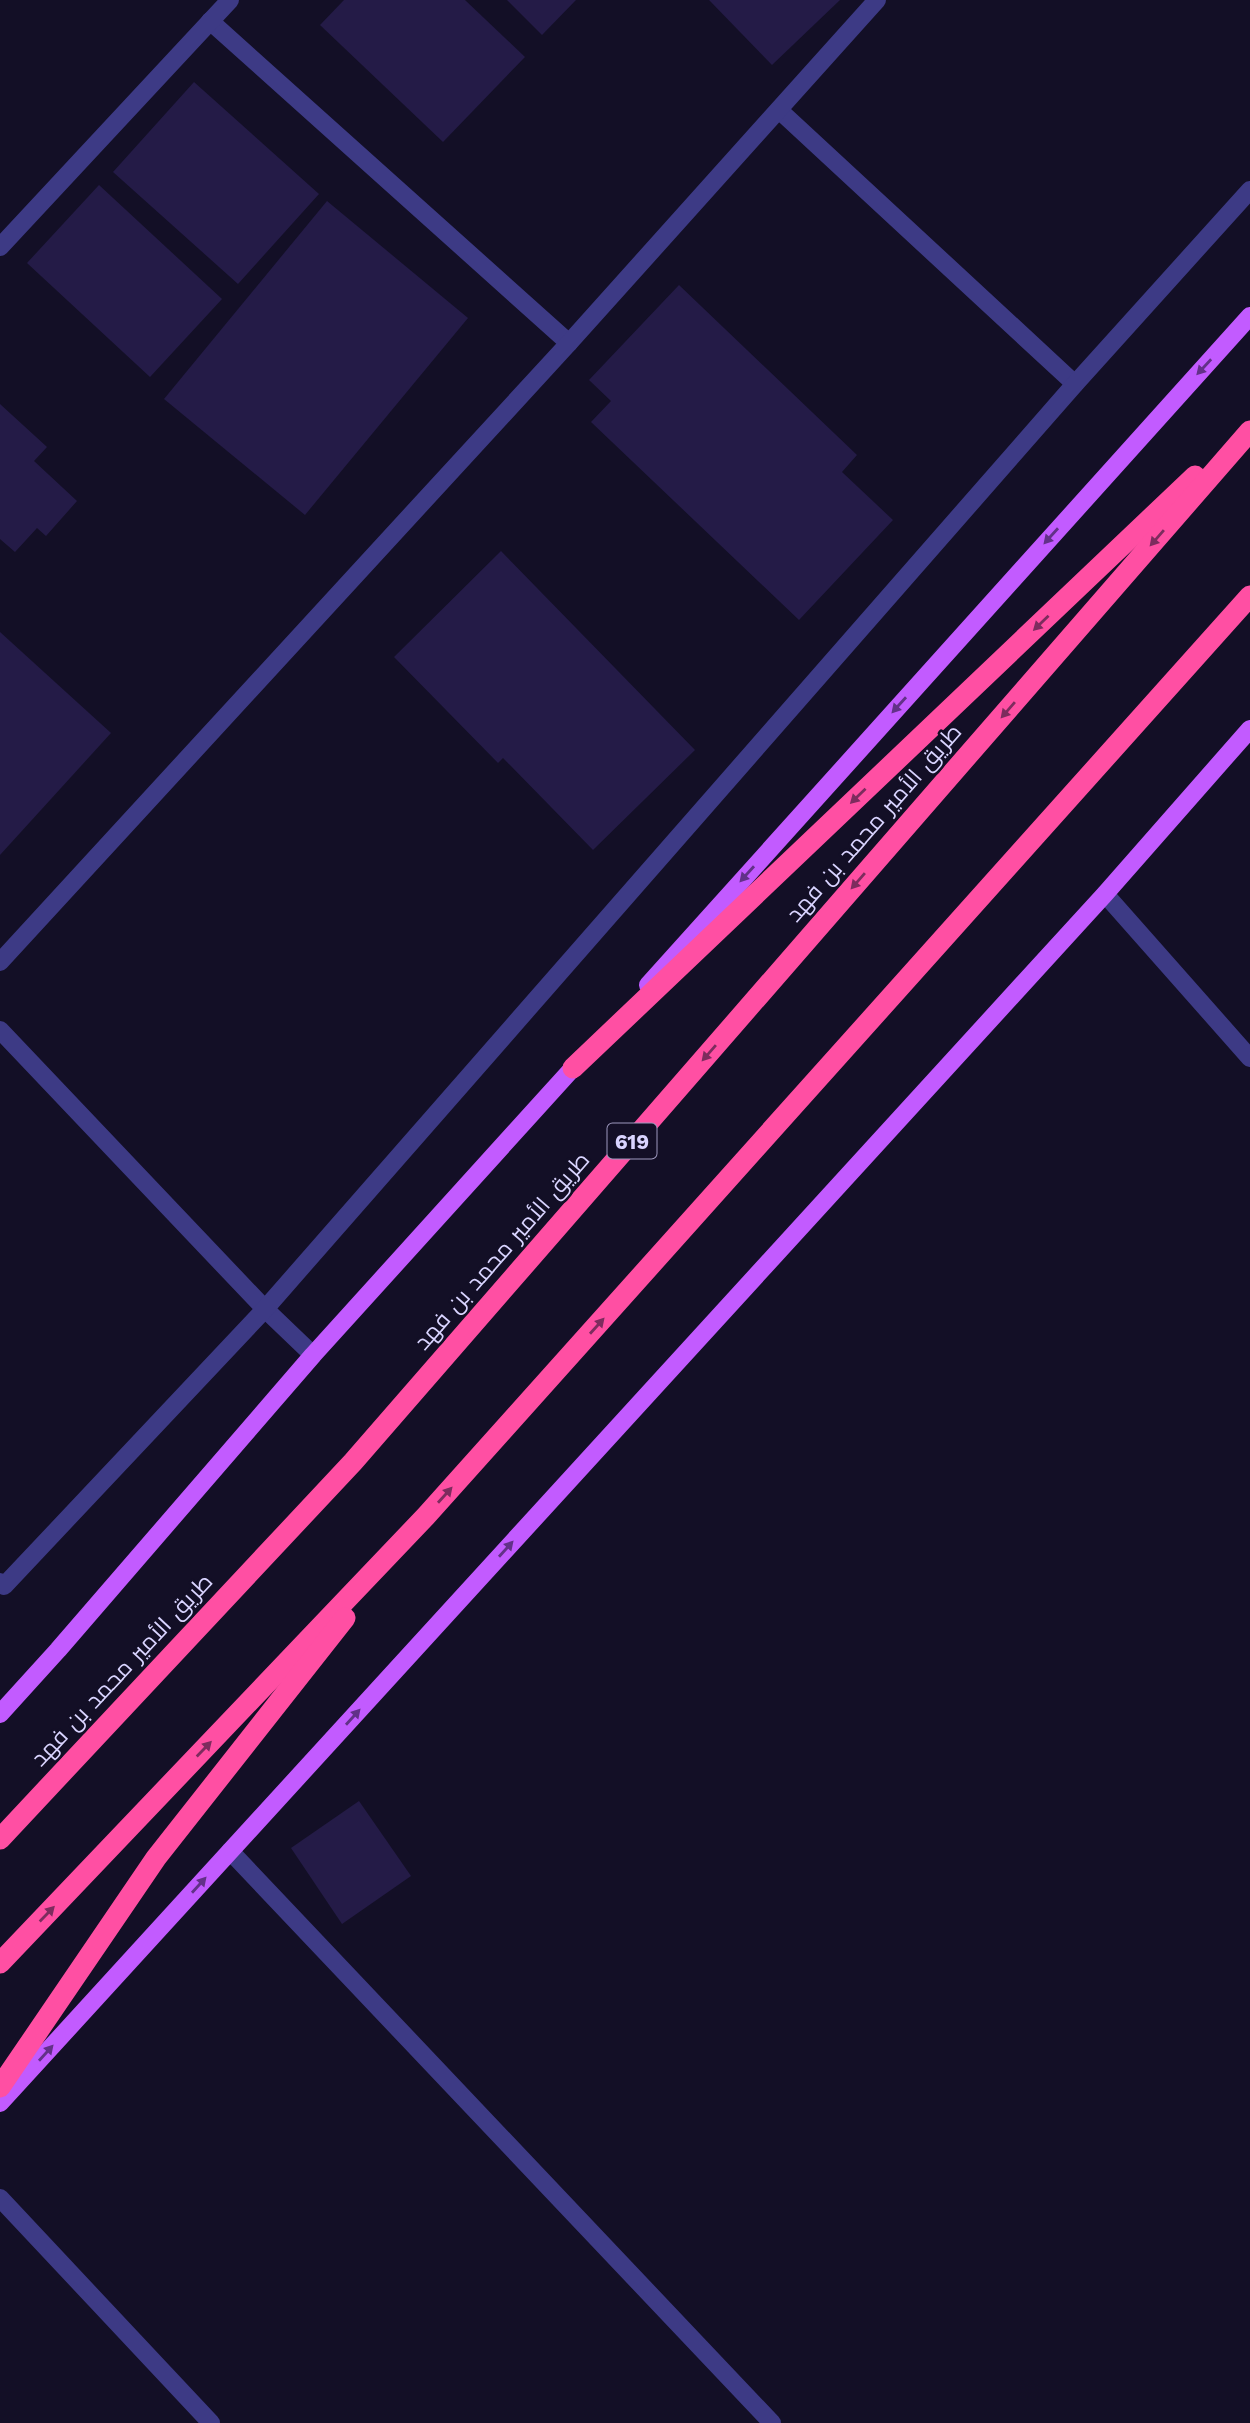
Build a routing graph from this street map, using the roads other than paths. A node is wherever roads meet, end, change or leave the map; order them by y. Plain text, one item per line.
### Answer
1 (230, 0) edge
2 (877, 0) edge
3 (210, 22) junction
4 (779, 110) junction
5 (1250, 190) edge
6 (0, 247) edge
7 (1250, 316) edge
8 (569, 343) junction
9 (1075, 384) junction
10 (1250, 424) edge
11 (1250, 431) edge
12 (1250, 596) edge
13 (1250, 618) edge
14 (1250, 729) edge
15 (1076, 790) junction
16 (1105, 894) junction
17 (0, 962) edge
18 (0, 1030) edge
19 (1250, 1058) edge
20 (573, 1068) junction
21 (265, 1309) junction
22 (313, 1355) junction
23 (426, 1517) junction
24 (0, 1582) edge
25 (0, 1714) edge
26 (0, 1839) edge
27 (230, 1851) junction
28 (0, 1963) edge
29 (0, 2087) edge
30 (0, 2103) edge
31 (0, 2197) edge
32 (211, 2423) edge
33 (772, 2423) edge

1 - 3 street
2 - 4 street
3 - 6 street
3 - 8 street
4 - 8 street
4 - 9 street
5 - 9 street
7 -> 20 main road
8 - 17 street
9 - 21 street
10 -> 20 highway
11 -> 26 highway, طريق الأمير محمد بن فهد / 619
12 - 15 highway
13 - 15 highway
14 - 16 main road
23 -> 15 highway
16 - 19 street
27 -> 16 main road
18 - 21 street
20 - 22 main road
21 - 22 street
21 - 24 street
22 - 25 main road
28 -> 23 highway
23 - 29 highway
30 -> 27 main road
27 - 33 street
31 - 32 street

